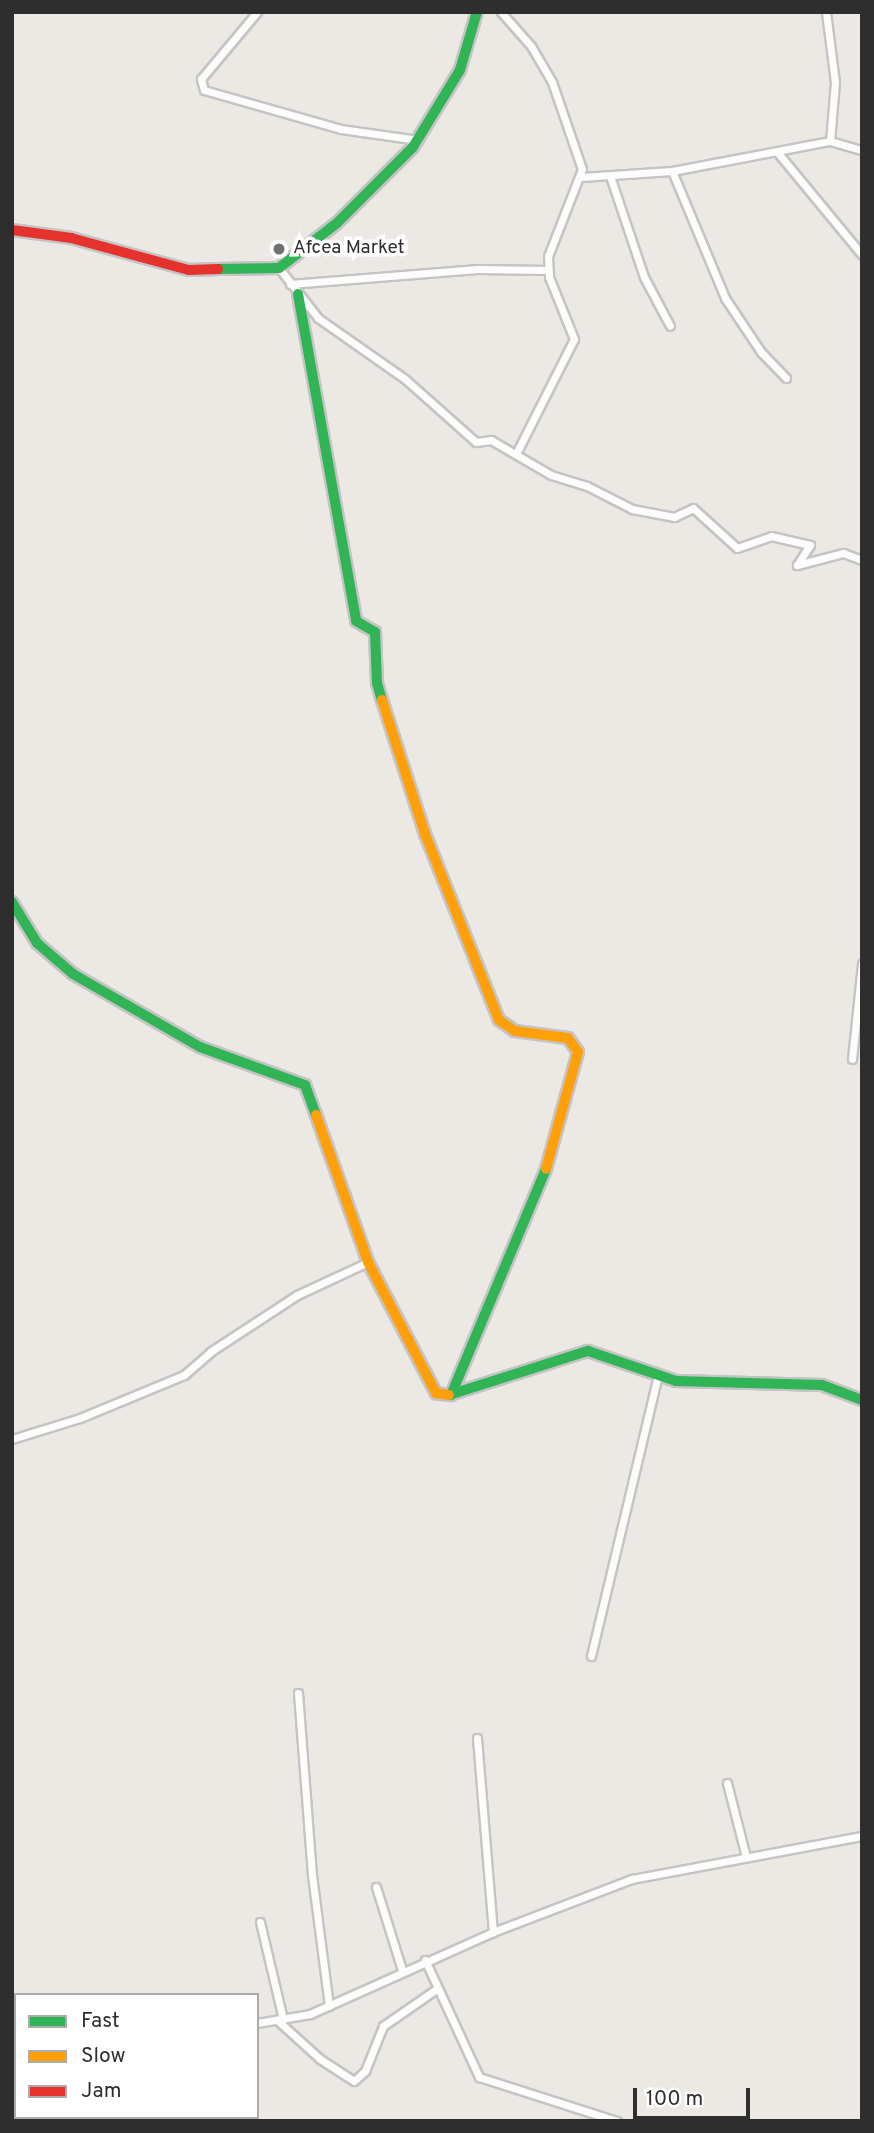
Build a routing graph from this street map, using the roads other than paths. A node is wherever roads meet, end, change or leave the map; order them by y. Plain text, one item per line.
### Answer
1 (257, 12) edge
2 (477, 12) edge
3 (501, 12) edge
4 (827, 12) edge
5 (418, 140) junction
6 (830, 141) junction
7 (862, 150) edge
8 (778, 153) junction
9 (672, 171) junction
10 (610, 176) junction
11 (581, 177) junction
12 (12, 230) edge
13 (862, 255) edge
14 (278, 268) junction
15 (548, 270) junction
16 (290, 284) junction
17 (298, 294) junction
18 (670, 326) dead end
19 (786, 378) dead end
20 (516, 454) junction
21 (862, 560) edge
22 (12, 902) edge
23 (862, 964) edge
24 (852, 1059) dead end
25 (368, 1262) junction
26 (658, 1375) junction
27 (451, 1395) junction
28 (862, 1400) edge
29 (12, 1439) edge
30 (591, 1656) dead end
31 (298, 1693) dead end
32 (477, 1738) dead end
33 (727, 1783) dead end
34 (862, 1836) edge
35 (746, 1857) junction
36 (376, 1887) dead end
37 (260, 1922) dead end
38 (492, 1932) junction
39 (425, 1960) junction
40 (402, 1970) junction
41 (435, 1990) junction
42 (329, 2006) junction
43 (280, 2019) junction
44 (259, 2023) edge
45 (617, 2121) edge

1 - 5 street
2 - 5 street
3 - 11 street
4 - 6 street
5 - 14 street
6 - 7 street
6 - 8 street
8 - 9 street
8 - 13 street
9 - 10 street
9 - 19 street
10 - 11 street
10 - 18 street
11 - 15 street
12 - 14 street
14 - 16 street
15 - 16 street
15 - 20 street
16 - 17 street
17 - 20 street
17 - 27 street
20 - 21 street
22 - 25 street
23 - 24 street
25 - 27 street
25 - 29 street
26 - 27 street
26 - 28 street
26 - 30 street
31 - 42 street
32 - 38 street
33 - 35 street
34 - 35 street
35 - 38 street
36 - 40 street
37 - 43 street
38 - 39 street
39 - 40 street
39 - 41 street
40 - 42 street
41 - 43 street
41 - 45 street
42 - 43 street
43 - 44 street

